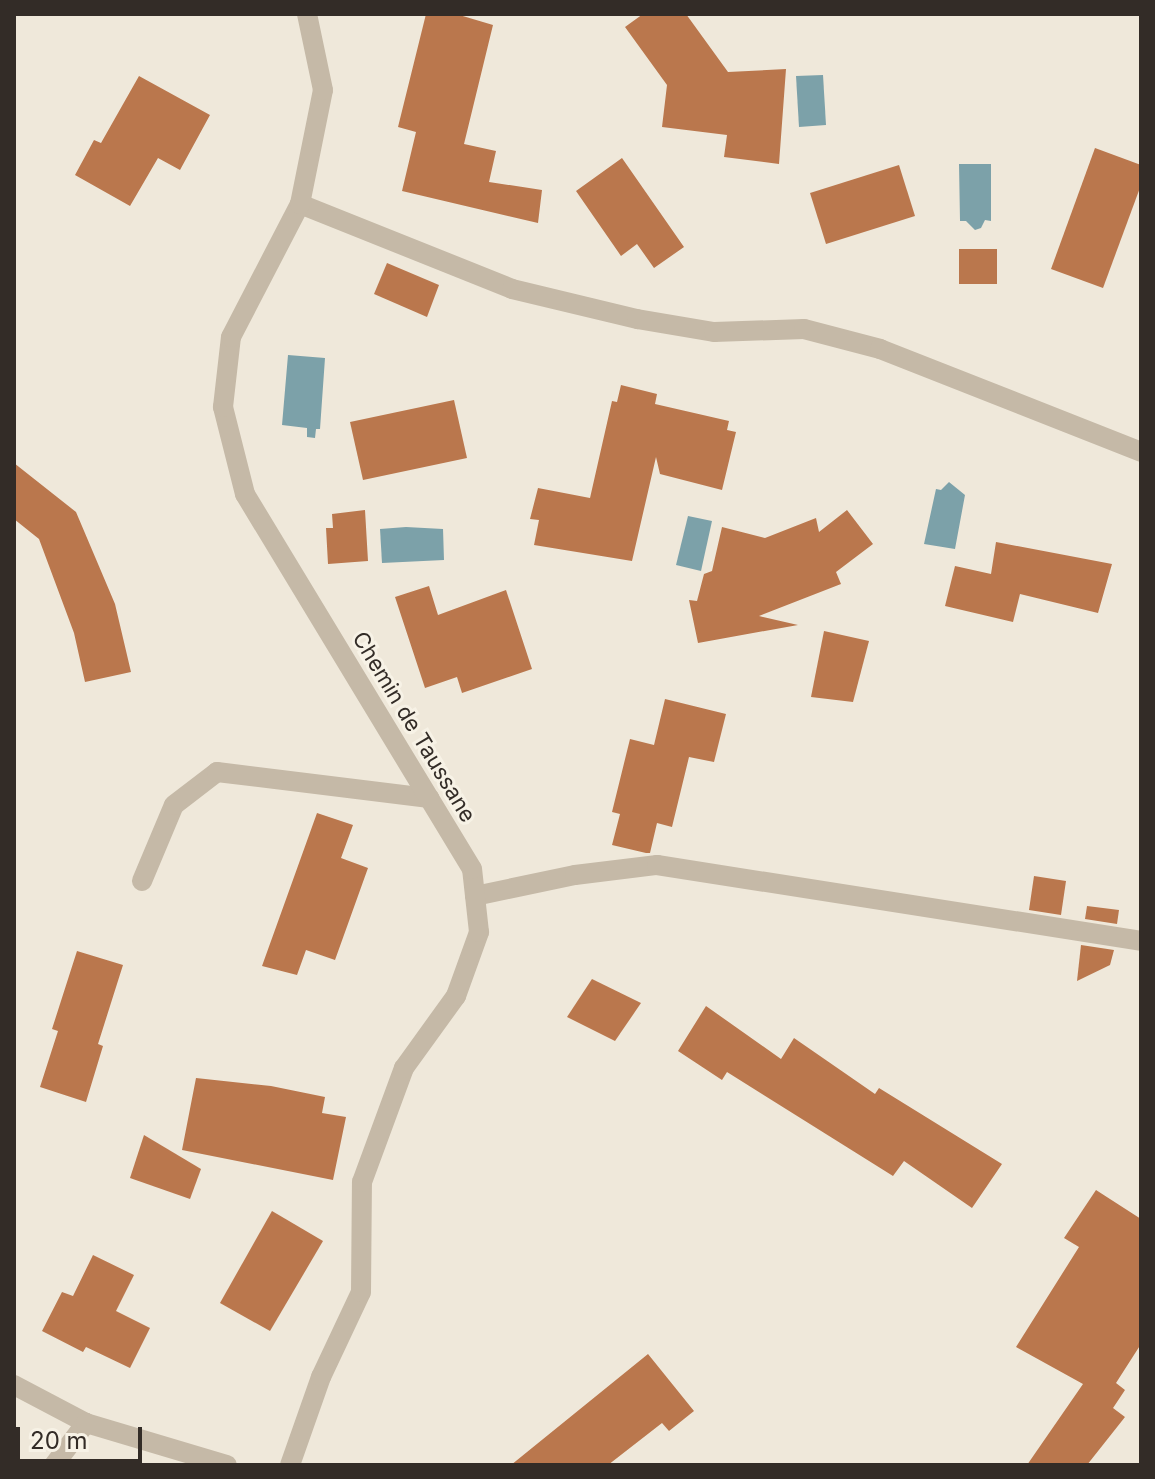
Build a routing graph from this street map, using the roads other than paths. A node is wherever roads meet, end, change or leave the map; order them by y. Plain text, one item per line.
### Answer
1 (307, 14) edge
2 (300, 204) junction
3 (1141, 452) edge
4 (429, 798) junction
5 (142, 881) dead end
6 (475, 896) junction
7 (1141, 941) edge
8 (14, 1385) edge
9 (86, 1423) junction
10 (54, 1465) edge
11 (227, 1465) edge
12 (290, 1465) edge

1 - 2 street, Chemin de Taussane
2 - 3 street
2 - 4 street, Chemin de Taussane
4 - 5 street
4 - 6 street, Chemin de Taussane
6 - 7 street
6 - 12 street, Chemin de Taussane
8 - 9 street
9 - 10 street
9 - 11 street

